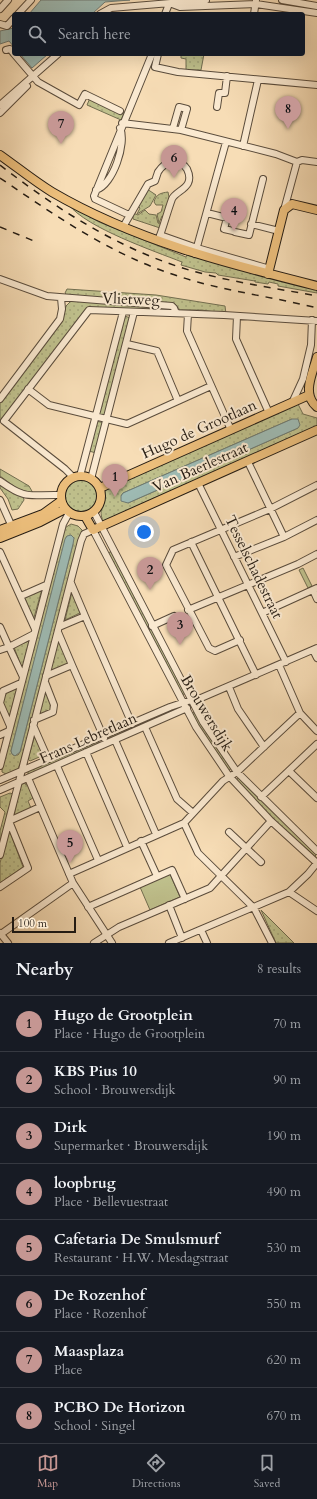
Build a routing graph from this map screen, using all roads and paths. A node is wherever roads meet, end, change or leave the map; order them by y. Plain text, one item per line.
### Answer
1 (8, 0) edge
2 (31, 0) edge
3 (206, 0) edge
4 (282, 0) edge
5 (256, 2) edge
6 (171, 3) edge
7 (317, 6) edge
8 (0, 9) edge
9 (20, 12) edge
10 (104, 12) edge
11 (166, 12) edge
12 (254, 12) edge
13 (317, 13) edge
14 (12, 20) edge
15 (0, 24) edge
16 (6, 50) dead end
17 (12, 52) edge
18 (16, 56) edge
19 (56, 56) edge
20 (151, 56) edge
21 (158, 56) edge
22 (227, 76) junction
23 (33, 77) junction
24 (258, 80) junction
25 (317, 85) edge
26 (0, 105) edge
27 (218, 107) dead end
28 (120, 111) dead end
29 (0, 113) edge
30 (121, 125) junction
31 (173, 128) junction
32 (181, 130) junction
33 (226, 142) junction
34 (243, 146) junction
35 (0, 148) edge
36 (0, 155) edge
37 (316, 161) edge
38 (297, 162) junction
39 (20, 169) junction
40 (262, 179) dead end
41 (96, 190) junction
42 (288, 196) junction
43 (292, 204) junction
44 (284, 210) junction
45 (317, 210) edge
46 (207, 214) junction
47 (130, 215) junction
48 (125, 224) junction
49 (252, 224) junction
50 (279, 231) junction
51 (159, 238) junction
52 (196, 249) junction
53 (269, 271) junction
54 (0, 279) edge
55 (317, 286) edge
56 (61, 298) junction
57 (123, 312) junction
58 (134, 312) junction
59 (176, 313) junction
60 (188, 314) junction
61 (237, 316) junction
62 (315, 321) edge
63 (127, 344) junction
64 (317, 357) edge
65 (311, 381) junction
66 (211, 386) junction
67 (28, 389) junction
68 (309, 396) junction
69 (0, 399) edge
70 (317, 399) edge
71 (178, 401) junction
72 (292, 403) junction
73 (317, 407) edge
74 (269, 413) junction
75 (95, 416) junction
76 (107, 419) junction
77 (231, 430) junction
78 (317, 430) edge
79 (248, 462) junction
80 (77, 477) junction
81 (91, 479) junction
82 (0, 481) edge
83 (198, 484) junction
84 (317, 485) edge
85 (100, 488) junction
86 (0, 500) edge
87 (64, 504) junction
88 (270, 509) junction
89 (94, 512) junction
90 (85, 516) junction
91 (317, 520) edge
92 (101, 526) junction
93 (13, 529) junction
94 (220, 529) junction
95 (0, 530) edge
96 (93, 530) junction
97 (284, 537) junction
98 (0, 538) edge
99 (191, 542) junction
100 (113, 549) junction
101 (0, 552) edge
102 (106, 553) junction
103 (317, 554) edge
104 (234, 557) junction
105 (71, 583) junction
106 (248, 585) junction
107 (43, 586) junction
108 (315, 589) edge
109 (21, 596) junction
110 (218, 597) junction
111 (317, 599) edge
112 (188, 610) junction
113 (262, 613) junction
114 (85, 616) junction
115 (174, 616) dead end
116 (152, 626) junction
117 (0, 627) edge
118 (58, 629) junction
119 (34, 632) junction
120 (240, 640) junction
121 (9, 646) junction
122 (315, 649) edge
123 (0, 650) edge
124 (317, 658) edge
125 (286, 662) junction
126 (72, 665) junction
127 (279, 665) junction
128 (256, 675) junction
129 (45, 679) junction
130 (22, 680) junction
131 (230, 687) junction
132 (192, 702) junction
133 (184, 706) junction
134 (300, 713) junction
135 (34, 723) junction
136 (132, 724) junction
137 (145, 727) junction
138 (10, 728) junction
139 (317, 731) edge
140 (1, 735) edge
141 (103, 736) junction
142 (115, 740) junction
143 (106, 744) junction
144 (317, 744) edge
145 (264, 747) junction
146 (86, 752) junction
147 (48, 759) junction
148 (0, 766) edge
149 (57, 766) junction
150 (21, 771) junction
151 (289, 771) junction
152 (237, 772) junction
153 (229, 776) junction
154 (28, 778) junction
155 (0, 780) edge
156 (18, 782) junction
157 (0, 790) edge
158 (261, 797) junction
159 (317, 798) edge
160 (40, 807) junction
161 (193, 813) junction
162 (9, 821) junction
163 (271, 821) junction
164 (184, 823) junction
165 (228, 832) dead end
166 (156, 834) junction
167 (141, 841) junction
168 (127, 847) junction
169 (246, 848) junction
170 (317, 851) edge
171 (0, 855) edge
172 (98, 860) junction
173 (261, 862) dead end
174 (317, 863) edge
175 (69, 874) junction
176 (220, 875) junction
177 (156, 876) junction
178 (73, 883) junction
179 (0, 887) edge
180 (289, 892) junction
181 (185, 899) junction
182 (169, 905) junction
183 (88, 907) junction
184 (254, 908) junction
185 (317, 911) edge
186 (201, 930) junction
187 (0, 933) edge
188 (106, 934) junction
189 (182, 938) junction
190 (8, 943) edge
191 (94, 943) edge
192 (112, 943) edge
193 (169, 943) edge
194 (206, 943) edge
195 (272, 943) edge

1 - 8 street
2 - 9 street
3 - 6 street
4 - 7 street
5 - 6 street
5 - 12 street
5 - 13 street
6 - 10 street
6 - 11 street
14 - 15 street
16 - 17 street
18 - 23 street
19 - 23 street
20 - 30 street
21 - 22 street
22 - 24 street
22 - 27 street
23 - 26 street
23 - 28 street
23 - 29 street
24 - 25 street
24 - 34 street
30 - 31 street
30 - 41 street
30 - 41 street
31 - 32 street
31 - 32 street
32 - 33 street
33 - 34 street
33 - 46 street
34 - 38 street
35 - 39 main road
36 - 39 main road
37 - 38 street
38 - 42 street
39 - 48 main road
40 - 49 street
41 - 47 street
42 - 43 street
42 - 44 street
43 - 44 main road
43 - 45 main road
44 - 50 main road
46 - 49 street
46 - 52 street
47 - 48 street
47 - 51 street
48 - 51 main road
49 - 50 street
50 - 53 main road
51 - 52 main road
52 - 53 main road
53 - 55 main road
54 - 56 street
56 - 59 street
56 - 69 street
57 - 58 street, Vlietweg
57 - 67 street, Vlietweg
57 - 75 street
58 - 59 street, Vlietweg
58 - 63 street
59 - 60 street, Vlietweg
60 - 61 street, Vlietweg
60 - 66 street
61 - 62 street, Vlietweg
61 - 74 street
62 - 72 street
63 - 71 street
63 - 76 street
64 - 65 main road
65 - 68 main road
65 - 70 main road
66 - 71 street
66 - 77 street
67 - 75 street
67 - 80 street, Vlietweg
68 - 72 main road, Hugo de Grootlaan
68 - 73 main road
71 - 76 street
72 - 74 main road, Hugo de Grootlaan
74 - 77 main road, Hugo de Grootlaan
75 - 76 street
75 - 80 street
76 - 81 street
77 - 85 main road, Hugo de Grootlaan
78 - 79 main road, Van Baerlestraat
79 - 83 main road, Van Baerlestraat
79 - 88 street
80 - 81 main road
80 - 87 main road
81 - 85 main road
82 - 87 street
83 - 92 main road, Van Baerlestraat
83 - 94 street, Tesselschadestraat
84 - 88 street
85 - 89 main road
86 - 93 street
87 - 90 main road
87 - 93 main road
87 - 107 street
88 - 94 street
88 - 97 street
89 - 90 main road
89 - 92 street, Brouwersdijk
90 - 96 main road, Brouwersdijk
91 - 97 street
92 - 96 main road, Van Baerlestraat
92 - 100 street, Brouwersdijk
93 - 95 main road
93 - 98 main road
94 - 99 street
94 - 104 street, Tesselschadestraat
96 - 102 street, Brouwersdijk
96 - 105 street
97 - 104 street
99 - 110 street
99 - 112 street
100 - 102 street
100 - 116 street, Brouwersdijk
101 - 109 street
102 - 133 street, Brouwersdijk
103 - 106 street
104 - 106 street, Tesselschadestraat
105 - 114 street
105 - 118 street
106 - 110 street
106 - 113 street, Tesselschadestraat
107 - 109 street
107 - 119 street
108 - 111 street
108 - 113 street
109 - 119 street
110 - 112 street
110 - 120 street
112 - 120 street
113 - 125 street, Tesselschadestraat
114 - 118 street
114 - 136 street
115 - 116 street
116 - 132 street, Brouwersdijk
117 - 121 street
118 - 126 street
118 - 129 street
119 - 121 street
119 - 130 street
120 - 128 street
121 - 123 street
121 - 130 street
122 - 124 street
122 - 125 street
125 - 127 street
126 - 129 street
126 - 141 street
127 - 128 street
127 - 134 street
128 - 131 street
129 - 135 street
129 - 135 street
130 - 138 street
130 - 138 street
131 - 132 street
131 - 145 street
132 - 133 street
132 - 152 street, Brouwersdijk
133 - 136 street, Frans Lebretlaan
133 - 137 street, Frans Lebretlaan
133 - 153 street, Brouwersdijk
134 - 139 street
134 - 145 street
135 - 147 street
135 - 150 street
136 - 141 street, Frans Lebretlaan
137 - 142 street, Frans Lebretlaan
137 - 161 street
138 - 140 street
138 - 148 street
141 - 143 street
141 - 147 street, Frans Lebretlaan
142 - 143 street, Frans Lebretlaan
142 - 166 street
143 - 146 street, Frans Lebretlaan
144 - 151 street
145 - 152 street
146 - 149 street, Frans Lebretlaan
146 - 168 street
147 - 150 street, Frans Lebretlaan
149 - 154 street, Frans Lebretlaan
149 - 172 street
150 - 155 street, Frans Lebretlaan
150 - 156 street
151 - 158 street
151 - 159 street
152 - 153 street
152 - 158 street, Brouwersdijk
153 - 161 street
153 - 163 street, Brouwersdijk
154 - 156 street, Frans Lebretlaan
154 - 160 street
156 - 157 street, Frans Lebretlaan
156 - 162 street
158 - 170 street, Brouwersdijk
160 - 162 street
160 - 175 street
161 - 164 street
162 - 171 street
162 - 179 street
163 - 169 street
163 - 174 street, Brouwersdijk
164 - 166 street
164 - 176 street
165 - 169 street
166 - 167 street
167 - 168 street
167 - 177 street
168 - 172 street
169 - 173 street
169 - 176 street
172 - 175 street
174 - 180 street
175 - 178 street
176 - 181 street
176 - 184 street
177 - 181 street
177 - 183 street
178 - 183 street
178 - 187 street
180 - 184 street
180 - 185 street
181 - 182 street
182 - 188 street
182 - 189 street
183 - 188 street
184 - 186 street
184 - 195 street
186 - 189 street
186 - 194 street
187 - 190 street
188 - 191 street
188 - 192 street
189 - 193 street

